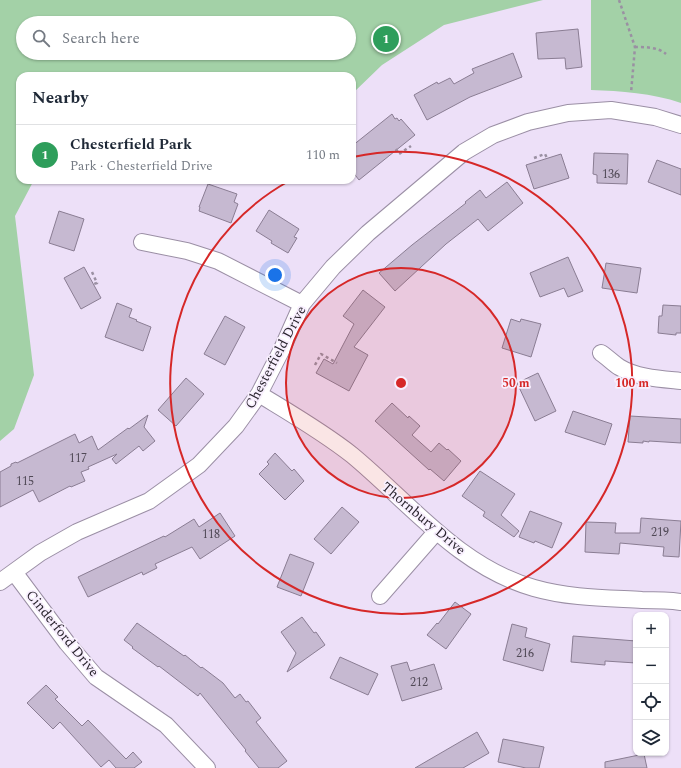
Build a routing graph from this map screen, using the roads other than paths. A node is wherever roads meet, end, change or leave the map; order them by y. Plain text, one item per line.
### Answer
1 (681, 125) edge
2 (142, 242) dead end
3 (302, 304) junction
4 (601, 353) dead end
5 (681, 381) edge
6 (259, 394) junction
7 (436, 532) junction
8 (14, 572) junction
9 (0, 582) edge
10 (380, 596) dead end
11 (681, 602) edge
12 (207, 768) edge

1 - 3 street, Chesterfield Drive
2 - 3 street
3 - 6 street, Chesterfield Drive
4 - 5 street
6 - 7 street, Thornbury Drive
6 - 8 street, Chesterfield Drive
7 - 10 street
7 - 11 street, Thornbury Drive
8 - 9 street, Chesterfield Drive
8 - 12 street, Cinderford Drive

